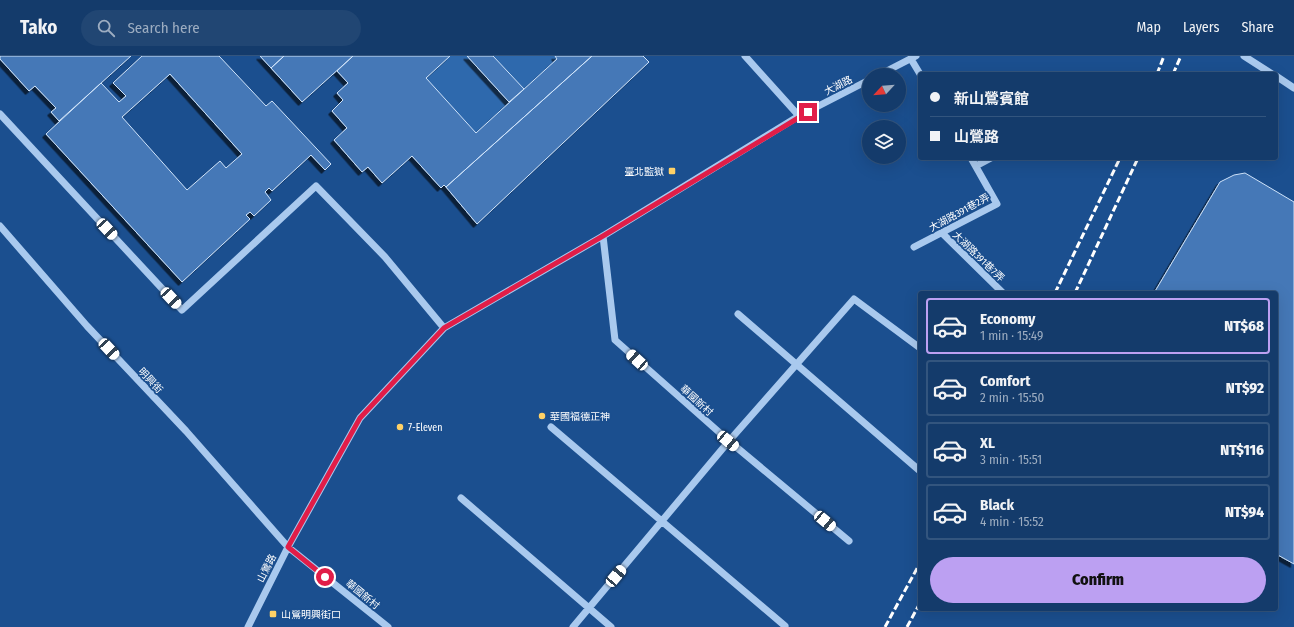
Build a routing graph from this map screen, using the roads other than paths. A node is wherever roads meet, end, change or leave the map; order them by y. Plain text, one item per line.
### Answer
1 (745, 56) edge
2 (1244, 56) edge
3 (913, 57) edge
4 (892, 68) edge
5 (919, 72) edge
6 (1269, 72) edge
7 (1278, 77) edge
8 (862, 84) edge
9 (1294, 88) edge
10 (816, 107) joint
11 (0, 114) edge
12 (799, 116) junction
13 (972, 160) edge
14 (987, 160) edge
15 (976, 166) junction
16 (0, 226) edge
17 (942, 233) junction
18 (603, 236) junction
19 (914, 247) dead end
20 (1001, 291) edge
21 (738, 314) dead end
22 (444, 328) junction
23 (918, 347) edge
24 (797, 364) junction
25 (551, 427) dead end
26 (728, 441) junction
27 (918, 469) edge
28 (461, 498) dead end
29 (661, 522) junction
30 (849, 541) dead end
31 (288, 547) junction
32 (588, 609) junction
33 (785, 626) edge
34 (248, 627) edge
35 (388, 627) edge
36 (573, 627) edge
37 (611, 627) edge

1 - 12 street
2 - 6 street
3 - 4 street
3 - 5 street
7 - 9 street
8 - 10 street, 大湖路
10 - 12 street, 山鶯路
11 - 22 street
12 - 18 street, 山鶯路
13 - 15 street
14 - 15 street
15 - 17 street, 大湖路391巷2弄
16 - 31 street, 明興街
17 - 19 street, 大湖路391巷2弄
17 - 20 street, 大湖路391巷7弄
18 - 22 street, 山鶯路
18 - 26 street, 華國新村
21 - 24 street
22 - 31 street, 山鶯路
23 - 24 street
24 - 26 street
24 - 27 street
25 - 29 street
26 - 29 street
26 - 30 street, 華國新村
28 - 32 street
29 - 32 street
29 - 33 street
31 - 34 street, 山鶯路
31 - 35 street, 華國新村
32 - 36 street
32 - 37 street

